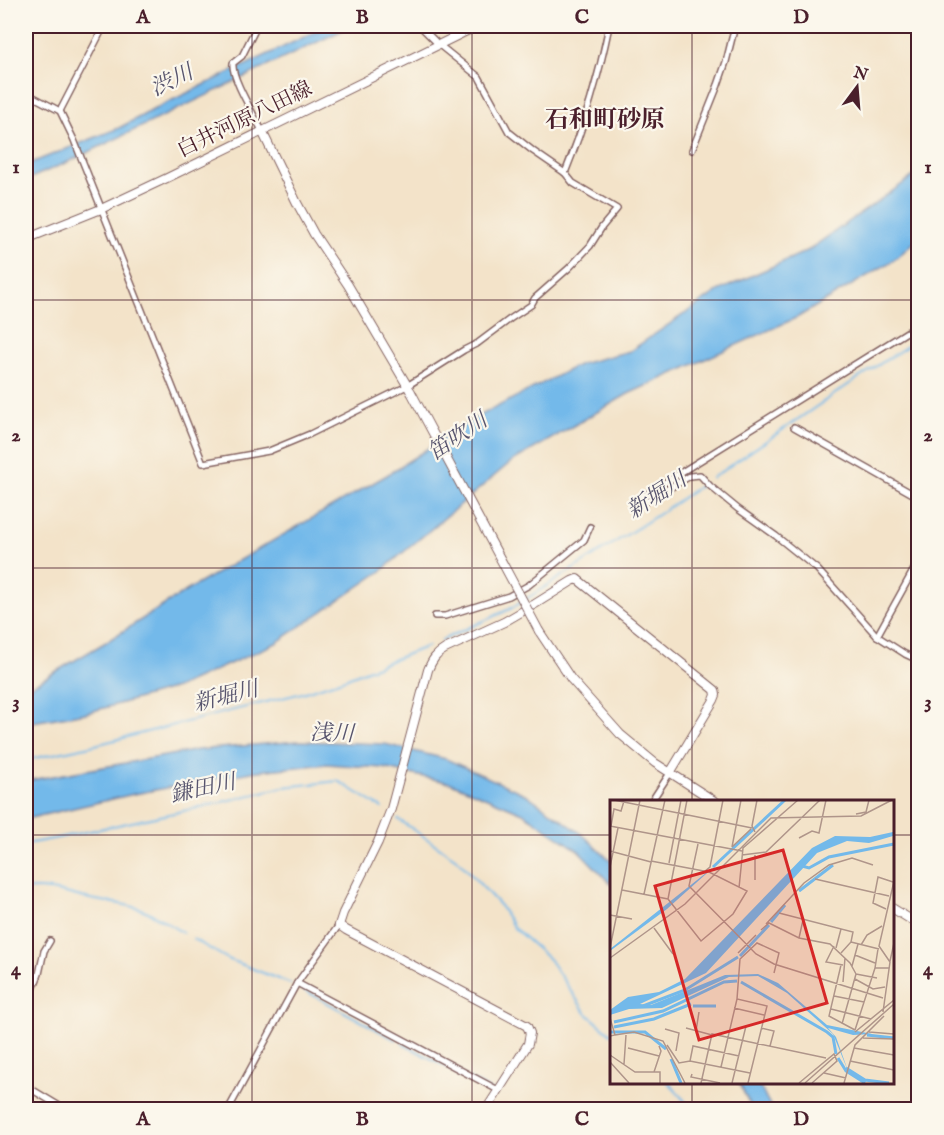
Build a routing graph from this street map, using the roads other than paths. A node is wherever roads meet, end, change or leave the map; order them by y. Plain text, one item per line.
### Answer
1 (104, 26) edge
2 (257, 26) edge
3 (420, 26) edge
4 (477, 26) edge
5 (609, 26) edge
6 (735, 26) edge
7 (438, 44) junction
8 (26, 93) edge
9 (60, 111) junction
10 (262, 131) junction
11 (692, 150) dead end
12 (565, 173) junction
13 (101, 209) junction
14 (26, 239) edge
15 (918, 325) edge
16 (409, 389) junction
17 (794, 427) dead end
18 (918, 497) edge
19 (590, 527) dead end
20 (918, 562) edge
21 (435, 616) dead end
22 (877, 636) junction
23 (918, 660) edge
24 (670, 774) junction
25 (652, 800) edge
26 (713, 800) edge
27 (893, 909) edge
28 (918, 924) edge
29 (339, 925) junction
30 (50, 941) dead end
31 (297, 983) junction
32 (26, 1007) edge
33 (26, 1086) edge
34 (498, 1090) junction
35 (66, 1110) edge
36 (228, 1110) edge
37 (486, 1110) edge

1 - 9 street
2 - 10 street
3 - 7 street
4 - 7 street, 白井河原八田線
5 - 12 street
6 - 11 street
7 - 10 street, 白井河原八田線
7 - 12 street
8 - 9 street
9 - 13 street
10 - 13 street, 白井河原八田線
10 - 16 street
12 - 16 street
13 - 14 street, 白井河原八田線
13 - 16 street
15 - 22 street
16 - 24 street, bridge
17 - 18 street
19 - 21 street
20 - 22 street
22 - 23 street
24 - 25 street
24 - 26 street
24 - 29 street
27 - 28 street
29 - 31 street
29 - 34 street
30 - 32 street
31 - 34 street
31 - 36 street
33 - 35 street
34 - 37 street

